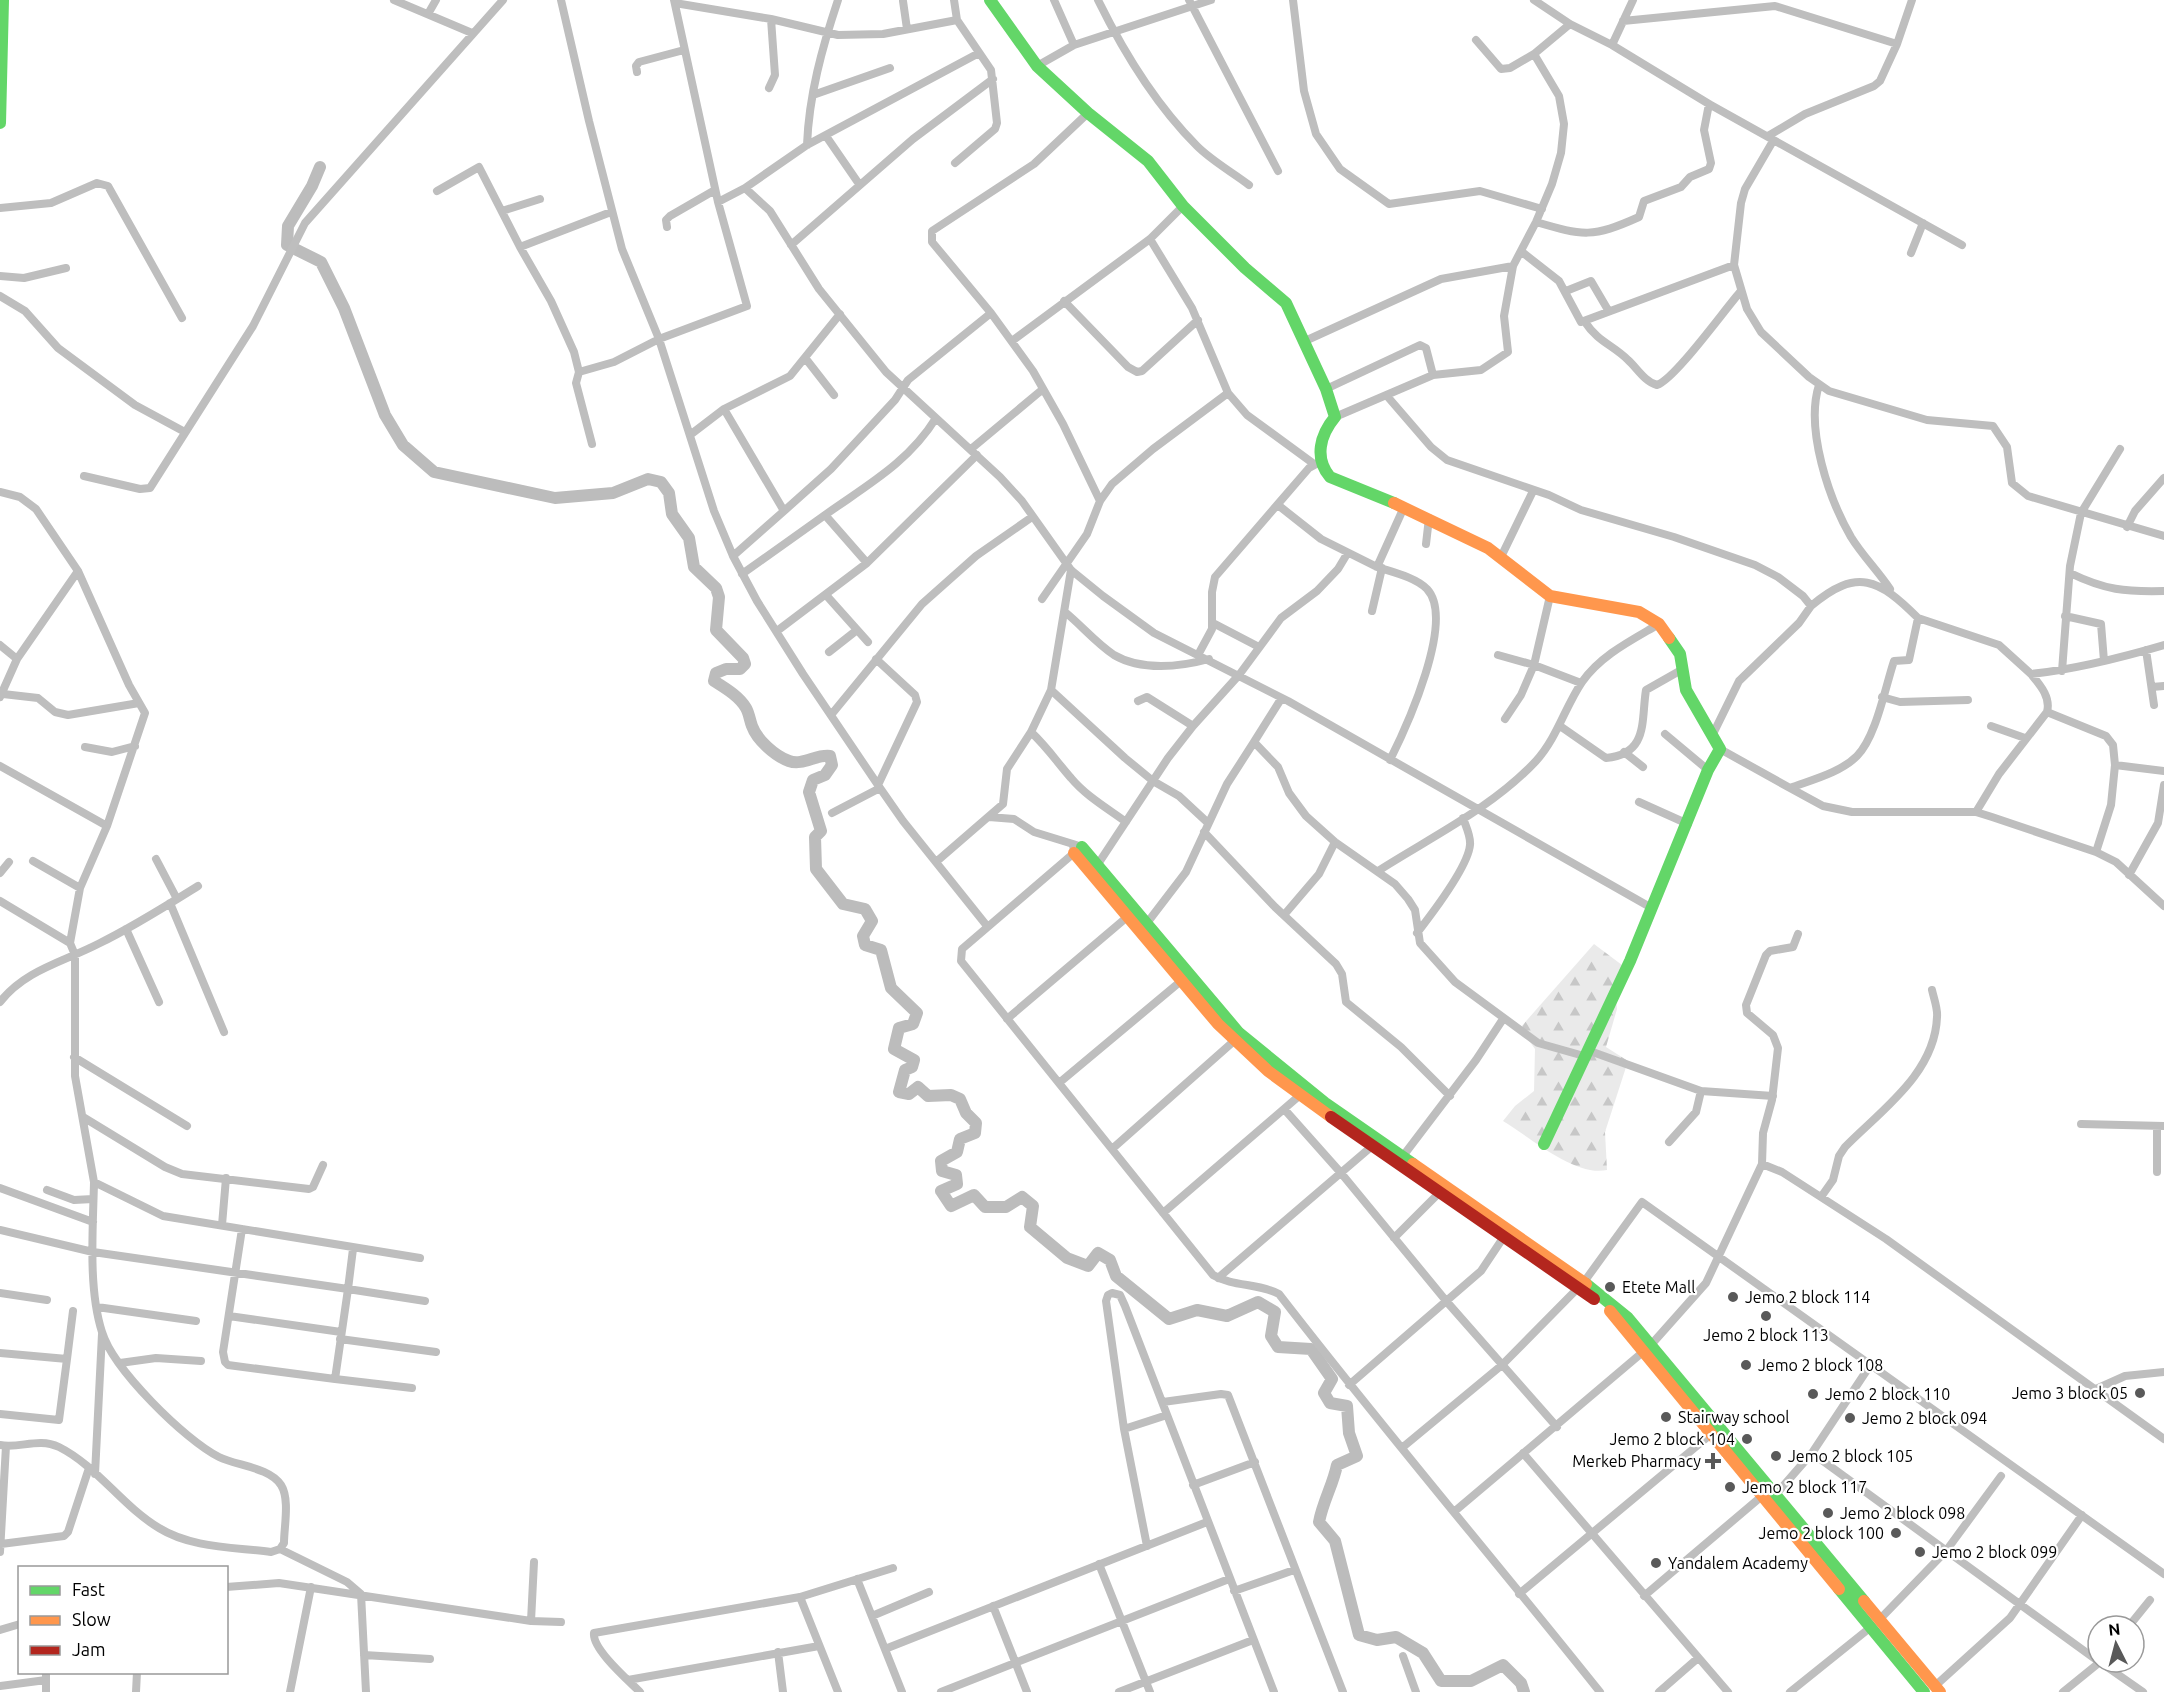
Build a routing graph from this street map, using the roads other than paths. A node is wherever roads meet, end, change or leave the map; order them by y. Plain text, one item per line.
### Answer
1 (3, 0) edge
2 (394, 0) edge
3 (436, 0) edge
4 (504, 0) edge
5 (561, 0) edge
6 (838, 0) edge
7 (954, 0) edge
8 (990, 0) edge
9 (1054, 0) edge
10 (1098, 0) edge
11 (1211, 0) edge
12 (1293, 0) edge
13 (1534, 0) edge
14 (1633, 0) edge
15 (1912, 0) edge
16 (903, 1) edge
17 (675, 2) edge
18 (1189, 3) edge
19 (1776, 3) edge
20 (428, 14) junction
21 (771, 19) junction
22 (957, 20) junction
23 (1623, 21) junction
24 (1570, 24) junction
25 (907, 29) junction
26 (1114, 32) junction
27 (472, 33) junction
28 (827, 33) junction
29 (1476, 40) dead end
30 (1897, 44) junction
31 (1074, 45) junction
32 (1612, 45) junction
33 (684, 50) junction
34 (979, 53) junction
35 (1534, 54) junction
36 (1037, 66) junction
37 (890, 68) dead end
38 (637, 72) dead end
39 (993, 79) junction
40 (769, 88) dead end
41 (813, 95) junction
42 (1708, 104) junction
43 (1088, 113) junction
44 (0, 123) edge
45 (826, 136) junction
46 (1770, 138) junction
47 (807, 145) junction
48 (955, 163) dead end
49 (1278, 171) dead end
50 (859, 184) junction
51 (1249, 185) dead end
52 (745, 188) junction
53 (715, 190) junction
54 (437, 191) dead end
55 (540, 199) dead end
56 (718, 201) junction
57 (1184, 206) junction
58 (0, 208) edge
59 (1542, 209) junction
60 (502, 211) junction
61 (611, 212) junction
62 (1536, 222) junction
63 (1923, 223) junction
64 (667, 227) dead end
65 (1150, 239) junction
66 (791, 245) junction
67 (1962, 245) dead end
68 (520, 247) junction
69 (1522, 252) junction
70 (1911, 253) dead end
71 (1734, 264) junction
72 (1513, 266) junction
73 (66, 268) dead end
74 (0, 276) edge
75 (1566, 291) junction
76 (1741, 291) junction
77 (0, 296) edge
78 (1064, 301) junction
79 (1608, 310) junction
80 (990, 313) junction
81 (840, 314) junction
82 (182, 318) dead end
83 (1198, 320) junction
84 (1585, 322) junction
85 (659, 339) junction
86 (1012, 341) junction
87 (1305, 341) junction
88 (806, 359) junction
89 (579, 372) junction
90 (1433, 375) junction
91 (1819, 385) junction
92 (903, 387) junction
93 (1043, 389) junction
94 (1326, 389) junction
95 (1228, 393) junction
96 (834, 395) dead end
97 (1387, 396) junction
98 (724, 409) junction
99 (1335, 417) junction
100 (936, 418) junction
101 (183, 431) junction
102 (690, 435) junction
103 (592, 444) dead end
104 (2121, 449) dead end
105 (974, 452) junction
106 (1316, 463) junction
107 (84, 476) dead end
108 (2164, 478) edge
109 (1533, 491) junction
110 (0, 492) edge
111 (1100, 501) junction
112 (1278, 505) junction
113 (1404, 507) junction
114 (784, 512) junction
115 (2081, 513) junction
116 (825, 515) junction
117 (1032, 517) junction
118 (1429, 518) junction
119 (2127, 526) junction
120 (2164, 536) edge
121 (1426, 544) dead end
122 (1347, 554) junction
123 (733, 556) junction
124 (1501, 557) junction
125 (867, 563) junction
126 (1070, 567) junction
127 (1379, 568) junction
128 (78, 572) junction
129 (2070, 573) junction
130 (742, 574) junction
131 (2164, 591) edge
132 (1892, 592) junction
133 (826, 595) junction
134 (1550, 596) junction
135 (1042, 598) dead end
136 (1810, 606) junction
137 (1372, 610) dead end
138 (1065, 612) junction
139 (2065, 616) junction
140 (1918, 618) junction
141 (1213, 623) junction
142 (1659, 624) junction
143 (857, 630) junction
144 (777, 632) junction
145 (868, 642) dead end
146 (0, 645) edge
147 (2164, 645) edge
148 (1259, 647) junction
149 (2146, 650) junction
150 (829, 651) dead end
151 (1198, 655) junction
152 (1498, 655) dead end
153 (17, 659) junction
154 (876, 659) junction
155 (1209, 659) junction
156 (2104, 661) junction
157 (1534, 665) junction
158 (1683, 669) junction
159 (2062, 671) junction
160 (2031, 674) junction
161 (1239, 675) junction
162 (1581, 683) junction
163 (2164, 686) edge
164 (2152, 687) junction
165 (1051, 690) junction
166 (1, 696) edge
167 (1882, 697) junction
168 (1281, 699) junction
169 (1968, 700) dead end
170 (1138, 701) dead end
171 (139, 703) junction
172 (2154, 705) dead end
173 (2047, 712) junction
174 (831, 715) junction
175 (1505, 719) dead end
176 (1193, 726) junction
177 (1560, 726) junction
178 (1991, 726) dead end
179 (1031, 732) junction
180 (1665, 734) dead end
181 (1712, 736) junction
182 (2025, 738) junction
183 (1254, 741) junction
184 (135, 746) junction
185 (85, 747) dead end
186 (1720, 749) junction
187 (1624, 752) junction
188 (1390, 760) junction
189 (2115, 765) junction
190 (0, 766) edge
191 (1643, 767) dead end
192 (1708, 770) junction
193 (2164, 771) edge
194 (1153, 781) junction
195 (2164, 785) edge
196 (879, 787) junction
197 (1790, 789) junction
198 (1639, 802) dead end
199 (1476, 809) junction
200 (1976, 812) junction
201 (832, 813) dead end
202 (989, 817) junction
203 (1464, 818) junction
204 (2162, 821) edge
205 (1126, 822) junction
206 (1207, 822) junction
207 (1688, 824) junction
208 (107, 826) junction
209 (1204, 832) junction
210 (1335, 842) junction
211 (1077, 848) junction
212 (2096, 852) junction
213 (156, 859) dead end
214 (33, 861) dead end
215 (9, 862) dead end
216 (936, 862) junction
217 (1098, 864) junction
218 (1378, 871) junction
219 (0, 873) edge
220 (2129, 875) junction
221 (198, 886) dead end
222 (80, 888) junction
223 (0, 901) edge
224 (173, 901) junction
225 (2164, 906) edge
226 (1650, 907) junction
227 (1284, 915) junction
228 (1126, 918) junction
229 (1148, 922) junction
230 (987, 927) junction
231 (126, 929) junction
232 (1416, 933) junction
233 (1798, 934) dead end
234 (70, 944) junction
235 (75, 955) junction
236 (1181, 981) junction
237 (1932, 990) dead end
238 (0, 1002) edge
239 (159, 1002) dead end
240 (1007, 1019) junction
241 (1503, 1019) junction
242 (1222, 1021) junction
243 (224, 1032) dead end
244 (1234, 1041) junction
245 (1586, 1053) junction
246 (74, 1058) junction
247 (1059, 1083) junction
248 (1701, 1091) junction
249 (1299, 1096) junction
250 (1450, 1096) junction
251 (1773, 1096) junction
252 (1285, 1110) junction
253 (83, 1117) junction
254 (2081, 1124) dead end
255 (187, 1126) dead end
256 (2160, 1126) edge
257 (1669, 1142) dead end
258 (1544, 1144) dead end
259 (1371, 1146) junction
260 (1112, 1149) junction
261 (1403, 1156) junction
262 (1762, 1164) junction
263 (323, 1165) dead end
264 (2157, 1172) dead end
265 (1341, 1173) junction
266 (1420, 1174) junction
267 (226, 1178) junction
268 (94, 1182) junction
269 (0, 1188) edge
270 (47, 1190) dead end
271 (1439, 1193) junction
272 (1821, 1197) junction
273 (93, 1199) junction
274 (1163, 1213) junction
275 (93, 1222) junction
276 (222, 1225) junction
277 (242, 1229) junction
278 (0, 1230) edge
279 (1394, 1238) junction
280 (1503, 1238) junction
281 (353, 1249) junction
282 (93, 1252) junction
283 (1718, 1256) junction
284 (420, 1258) dead end
285 (235, 1272) junction
286 (1218, 1278) junction
287 (1581, 1285) junction
288 (348, 1289) junction
289 (0, 1293) edge
290 (47, 1300) dead end
291 (425, 1301) dead end
292 (1447, 1302) junction
293 (97, 1306) junction
294 (73, 1311) dead end
295 (229, 1316) junction
296 (196, 1321) dead end
297 (102, 1334) junction
298 (340, 1335) junction
299 (1647, 1348) junction
300 (436, 1352) dead end
301 (0, 1353) edge
302 (67, 1359) junction
303 (201, 1361) dead end
304 (120, 1363) junction
305 (1871, 1364) junction
306 (1503, 1365) junction
307 (2164, 1372) edge
308 (334, 1379) junction
309 (1349, 1385) junction
310 (412, 1388) dead end
311 (2096, 1389) junction
312 (1163, 1402) junction
313 (0, 1414) edge
314 (1167, 1415) junction
315 (1557, 1427) junction
316 (1124, 1429) junction
317 (1710, 1435) junction
318 (2164, 1439) edge
319 (3, 1445) edge
320 (1403, 1447) junction
321 (1524, 1453) junction
322 (1812, 1453) junction
323 (1255, 1462) junction
324 (92, 1471) junction
325 (2001, 1476) dead end
326 (1193, 1485) junction
327 (1777, 1494) junction
328 (1762, 1496) junction
329 (1, 1510) edge
330 (1455, 1511) junction
331 (2082, 1515) junction
332 (1207, 1522) junction
333 (1591, 1533) junction
334 (1801, 1535) junction
335 (1147, 1546) junction
336 (1, 1548) edge
337 (280, 1549) junction
338 (1946, 1551) junction
339 (534, 1562) dead end
340 (1099, 1564) junction
341 (893, 1568) dead end
342 (1294, 1570) junction
343 (2164, 1574) edge
344 (857, 1579) junction
345 (1229, 1579) junction
346 (228, 1587) edge
347 (311, 1587) junction
348 (929, 1592) dead end
349 (1234, 1592) junction
350 (361, 1594) junction
351 (1519, 1594) junction
352 (1644, 1596) junction
353 (800, 1597) junction
354 (2150, 1600) dead end
355 (2020, 1604) junction
356 (993, 1606) junction
357 (2139, 1614) edge
358 (872, 1616) junction
359 (531, 1621) junction
360 (1122, 1621) junction
361 (561, 1622) dead end
362 (1875, 1623) junction
363 (18, 1625) edge
364 (0, 1630) edge
365 (1253, 1640) junction
366 (819, 1646) junction
367 (885, 1649) junction
368 (778, 1652) junction
369 (2086, 1652) edge
370 (364, 1655) junction
371 (1403, 1656) dead end
372 (1698, 1658) junction
373 (430, 1659) dead end
374 (1016, 1663) junction
375 (2086, 1673) edge
376 (137, 1674) edge
377 (2117, 1674) edge
378 (46, 1676) edge
379 (628, 1680) junction
380 (1146, 1682) junction
381 (0, 1686) edge
382 (1933, 1690) edge
383 (46, 1692) edge
384 (136, 1692) edge
385 (290, 1692) edge
386 (366, 1692) edge
387 (640, 1692) edge
388 (783, 1692) edge
389 (838, 1692) edge
390 (902, 1692) edge
391 (941, 1692) edge
392 (1027, 1692) edge
393 (1119, 1692) edge
394 (1150, 1692) edge
395 (1274, 1692) edge
396 (1343, 1692) edge
397 (1416, 1692) edge
398 (1600, 1692) edge
399 (1659, 1692) edge
400 (1728, 1692) edge
401 (1791, 1692) edge
402 (2063, 1692) edge
403 (2143, 1692) edge

1 - 44 main road
2 - 20 street
3 - 20 street
4 - 27 street
5 - 61 street
6 - 28 street
7 - 22 street
8 - 36 main road
9 - 31 street
10 - 26 street
11 - 18 street
12 - 59 street
13 - 24 street
14 - 23 street
15 - 30 street
16 - 25 street
17 - 21 street
17 - 33 street
18 - 26 street
18 - 49 street
19 - 23 street
19 - 30 street
20 - 27 street
21 - 28 street
21 - 40 street
22 - 25 street
22 - 34 street
23 - 32 street
24 - 32 street
24 - 35 street
25 - 28 street
26 - 31 street
26 - 51 street
27 - 101 street
28 - 41 street
29 - 35 street
30 - 46 street
31 - 36 street
32 - 42 street
33 - 38 street
33 - 53 street
34 - 39 street
34 - 45 street
35 - 59 street
36 - 43 main road
37 - 41 street
39 - 48 street
39 - 50 street
41 - 47 street
42 - 46 street
42 - 62 street
43 - 57 main road
43 - 80 street
45 - 47 street
45 - 50 street
46 - 63 street
46 - 71 street
47 - 52 street
50 - 66 street
52 - 56 street
52 - 66 street
53 - 56 street
53 - 64 street
54 - 60 street
55 - 60 street
56 - 85 street
57 - 65 street
57 - 87 main road
58 - 82 street
59 - 62 street
60 - 68 street
61 - 68 street
61 - 85 street
62 - 69 street
63 - 67 street
63 - 70 street
65 - 78 street
65 - 83 street
66 - 81 street
68 - 89 street
69 - 72 street
69 - 75 street
71 - 76 street
71 - 79 street
72 - 87 street
72 - 90 street
73 - 74 street
75 - 79 street
75 - 84 street
76 - 84 street
76 - 91 street
77 - 101 street
78 - 83 street
78 - 86 street
79 - 84 street
80 - 86 street
80 - 92 street
81 - 88 street
81 - 92 street
83 - 95 street
85 - 89 street
85 - 102 street
86 - 93 street
87 - 94 main road
88 - 96 street
88 - 98 street
89 - 103 street
90 - 94 street
90 - 97 street
91 - 115 street
91 - 132 street
92 - 100 street
92 - 114 street
93 - 105 street
93 - 111 street
94 - 99 main road
95 - 106 street
95 - 111 street
97 - 99 street
97 - 109 street
98 - 102 street
98 - 114 street
99 - 106 main road
100 - 105 street
100 - 116 street
101 - 107 street
102 - 123 street
104 - 115 street
105 - 117 street
105 - 125 street
106 - 112 street
106 - 113 main road
108 - 119 street
109 - 124 street
109 - 136 street
110 - 128 street
111 - 126 street
112 - 122 street
112 - 141 street
113 - 118 main road
113 - 127 street
114 - 123 street
115 - 119 street
115 - 129 street
116 - 125 street
116 - 130 street
117 - 126 street
117 - 154 street
118 - 121 street
118 - 124 main road
119 - 120 street
122 - 127 street
122 - 148 street
123 - 130 street
124 - 134 main road
125 - 133 street
126 - 135 street
126 - 138 street
126 - 151 street
127 - 137 street
127 - 188 street
128 - 153 street
128 - 171 street
129 - 131 street
129 - 139 street
130 - 144 street
132 - 136 street
132 - 140 street
133 - 143 street
133 - 144 street
134 - 142 main road
134 - 157 street
136 - 181 street
138 - 155 street
138 - 165 street
139 - 156 street
139 - 159 street
140 - 160 street
140 - 167 street
141 - 148 street
141 - 151 street
142 - 158 main road
142 - 162 street
143 - 145 street
143 - 150 street
144 - 174 street
146 - 153 street
147 - 149 street
148 - 161 street
149 - 156 street
149 - 164 street
151 - 155 street
152 - 157 street
153 - 166 street
154 - 174 street
154 - 196 street
155 - 161 street
156 - 159 street
157 - 162 street
157 - 175 street
158 - 181 main road
158 - 187 street
159 - 160 street
160 - 173 street
161 - 168 street
161 - 176 street
162 - 177 street
163 - 164 street
164 - 172 street
165 - 179 street
165 - 194 street
166 - 171 street
167 - 169 street
167 - 197 street
168 - 183 street
168 - 188 street
170 - 176 street
171 - 184 street
173 - 182 street
173 - 189 street
174 - 196 street
176 - 194 street
177 - 187 street
177 - 199 street
178 - 182 street
179 - 202 street
179 - 205 street
180 - 192 street
181 - 186 main road
182 - 200 street
183 - 206 street
183 - 210 street
184 - 185 street
184 - 208 street
186 - 192 main road
186 - 197 street
187 - 191 street
188 - 199 street
189 - 193 street
189 - 212 street
190 - 208 street
192 - 207 main road
194 - 205 street
194 - 206 street
195 - 204 street
196 - 201 street
196 - 216 street
197 - 200 street
198 - 207 street
199 - 203 street
199 - 226 street
200 - 212 street
202 - 211 street
202 - 216 street
203 - 218 street
203 - 232 street
204 - 220 street
205 - 217 street
206 - 209 street
207 - 226 main road
208 - 222 street
209 - 227 street
209 - 229 street
210 - 218 street
210 - 227 street
211 - 217 main road
211 - 228 main road
211 - 230 street
212 - 220 street
213 - 224 street
214 - 222 street
215 - 219 street
216 - 230 street
217 - 229 main road
218 - 232 street
220 - 225 street
221 - 224 street
222 - 234 street
223 - 234 street
224 - 231 street
224 - 243 street
226 - 245 main road
227 - 250 street
228 - 236 main road
228 - 240 street
229 - 242 main road
230 - 240 street
231 - 235 street
231 - 239 street
232 - 241 street
233 - 251 street
234 - 235 street
235 - 238 street
235 - 246 street
236 - 242 main road
236 - 247 street
237 - 272 street
240 - 247 street
241 - 245 street
241 - 250 street
242 - 244 main road
242 - 261 main road
244 - 249 main road
244 - 260 street
245 - 248 street
245 - 258 main road
246 - 253 street
246 - 255 street
247 - 260 street
248 - 251 street
248 - 257 street
249 - 252 street
249 - 259 main road
250 - 261 street
251 - 262 street
252 - 265 street
252 - 274 street
253 - 267 street
253 - 268 street
254 - 256 street
256 - 264 street
259 - 265 street
259 - 266 main road
260 - 274 street
261 - 266 main road
262 - 272 street
262 - 283 street
263 - 267 street
265 - 279 street
265 - 286 street
266 - 271 main road
266 - 287 main road
267 - 276 street
268 - 273 street
268 - 276 street
269 - 275 street
270 - 273 street
271 - 279 street
271 - 280 main road
272 - 311 street
273 - 275 street
274 - 286 street
275 - 282 street
276 - 277 street
277 - 281 street
277 - 285 street
278 - 282 street
279 - 292 street
280 - 287 main road
280 - 292 street
281 - 284 street
281 - 288 street
282 - 285 street
282 - 293 street
283 - 287 street
283 - 299 street
283 - 305 street
285 - 288 street
285 - 295 street
286 - 309 street
287 - 299 main road
287 - 306 street
288 - 291 street
288 - 298 street
289 - 290 street
292 - 306 street
292 - 309 street
293 - 296 street
293 - 297 street
294 - 302 street
295 - 298 street
295 - 308 street
297 - 304 street
297 - 324 street
298 - 300 street
298 - 308 street
299 - 315 street
299 - 317 main road
299 - 327 main road
301 - 302 street
302 - 313 street
303 - 304 street
304 - 337 street
305 - 322 street
305 - 331 street
306 - 315 street
306 - 320 street
307 - 311 street
308 - 310 street
309 - 320 street
311 - 318 street
312 - 314 street
312 - 316 street
312 - 323 street
314 - 316 street
314 - 326 street
315 - 321 street
316 - 335 street
317 - 328 main road
317 - 333 street
319 - 324 street
319 - 329 street
320 - 330 street
321 - 330 street
321 - 333 street
322 - 327 street
322 - 338 street
323 - 326 street
323 - 342 street
324 - 336 street
324 - 337 street
325 - 338 street
326 - 332 street
327 - 334 main road
328 - 334 main road
328 - 352 street
329 - 336 street
330 - 351 street
331 - 343 street
331 - 355 street
332 - 335 street
332 - 345 street
333 - 351 street
333 - 352 street
334 - 362 main road
335 - 340 street
337 - 350 street
338 - 355 street
338 - 362 street
339 - 359 street
340 - 356 street
340 - 360 street
341 - 344 street
342 - 349 street
342 - 396 street
344 - 353 street
344 - 358 street
345 - 349 street
345 - 360 street
346 - 347 street
347 - 350 street
347 - 385 street
348 - 358 street
349 - 365 street
350 - 359 street
350 - 370 street
351 - 398 street
352 - 372 street
353 - 366 street
353 - 379 street
354 - 357 street
355 - 369 street
355 - 382 street
356 - 367 street
356 - 374 street
358 - 367 street
359 - 361 street
360 - 374 street
360 - 380 street
362 - 382 main road
362 - 401 street
363 - 364 street
365 - 380 street
365 - 395 street
366 - 368 street
366 - 389 street
367 - 390 street
368 - 379 street
368 - 388 street
370 - 373 street
370 - 386 street
371 - 397 street
372 - 399 street
372 - 400 street
374 - 391 street
374 - 392 street
375 - 402 street
376 - 384 street
377 - 403 street
378 - 381 street
378 - 383 street
379 - 387 street
380 - 393 street
380 - 394 street

